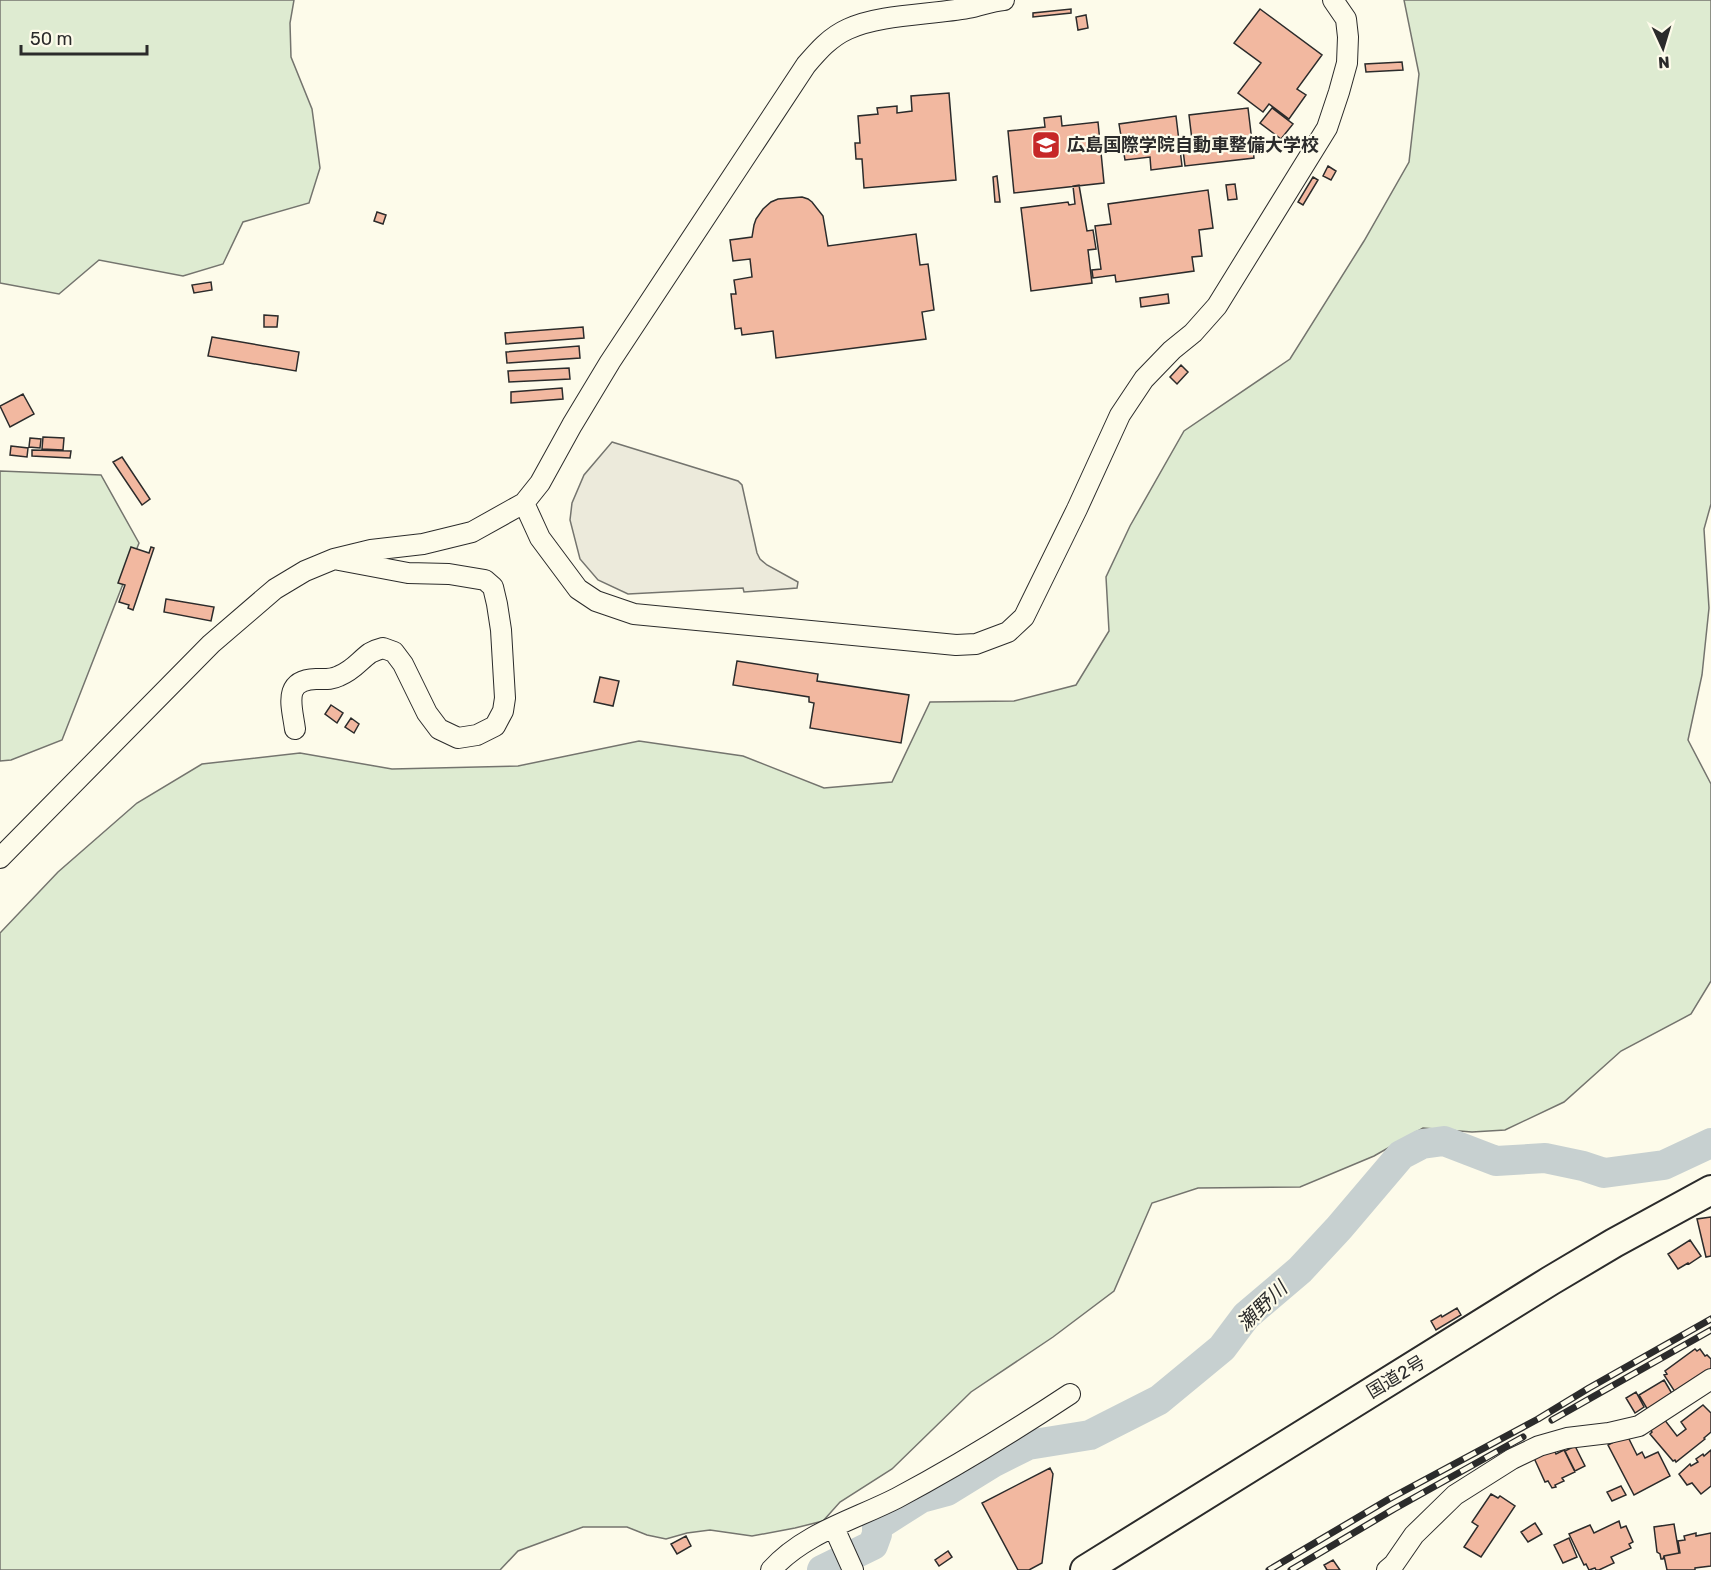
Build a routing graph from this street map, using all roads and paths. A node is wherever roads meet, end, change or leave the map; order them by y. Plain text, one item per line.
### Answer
1 (997, 0) edge
2 (1334, 0) edge
3 (524, 503) junction
4 (334, 559) junction
5 (295, 729) dead end
6 (0, 858) edge
7 (1711, 1190) edge
8 (1710, 1383) edge
9 (1070, 1394) dead end
10 (835, 1530) dead end
11 (771, 1570) edge
12 (853, 1570) edge
13 (1085, 1570) edge
14 (1387, 1570) edge

1 - 3 street
2 - 3 street
3 - 4 street
4 - 5 street
4 - 6 street
7 - 13 highway, 国道2号
8 - 14 street
9 - 11 street
10 - 12 street

